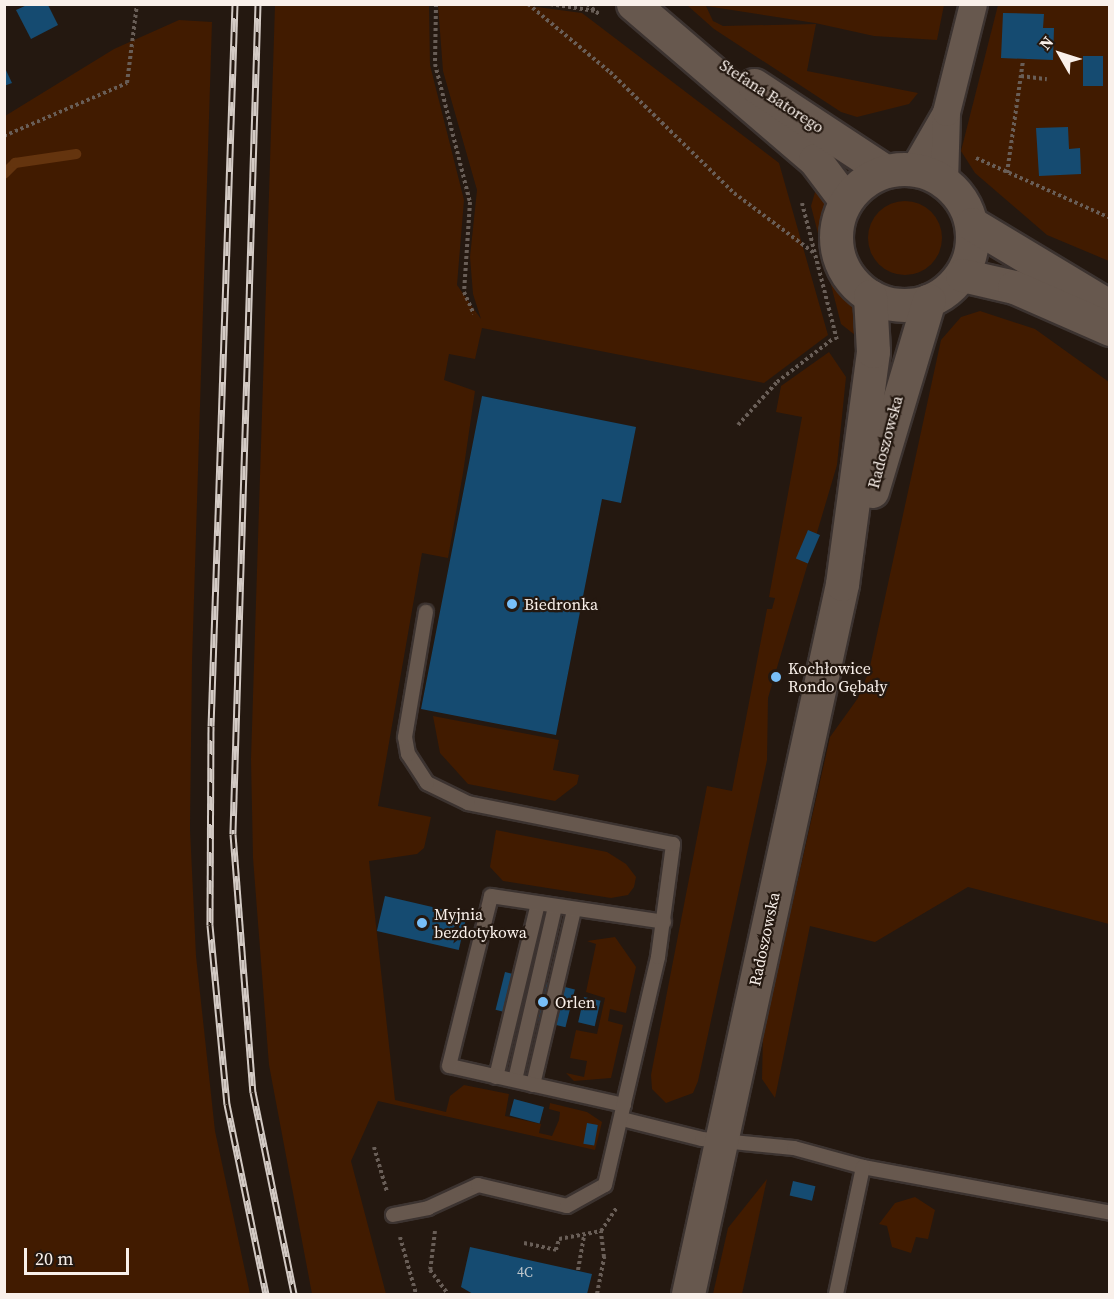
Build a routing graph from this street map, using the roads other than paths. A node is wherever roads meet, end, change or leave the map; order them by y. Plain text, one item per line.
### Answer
1 (633, 4) edge
2 (973, 4) edge
3 (659, 24) junction
4 (946, 112) junction
5 (899, 169) junction
6 (944, 181) junction
7 (846, 201) junction
8 (972, 224) junction
9 (962, 275) junction
10 (870, 296) junction
11 (929, 300) junction
12 (1110, 307) edge
13 (1110, 329) edge
14 (842, 584) junction
15 (426, 612) dead end
16 (538, 904) junction
17 (555, 907) junction
18 (574, 910) junction
19 (664, 922) junction
20 (496, 1077) junction
21 (515, 1080) junction
22 (533, 1085) junction
23 (624, 1105) junction
24 (622, 1119) junction
25 (721, 1140) junction
26 (863, 1167) junction
27 (1110, 1214) edge
28 (393, 1215) dead end
29 (688, 1294) edge
30 (836, 1294) edge

1 - 3 street, Stefana Batorego
2 - 4 street
3 - 5 street, Stefana Batorego
3 - 7 street, Stefana Batorego
4 - 5 street
4 - 6 street
5 - 6 street
5 - 7 street
6 - 8 street
7 - 10 street
8 - 9 street
8 - 12 street
9 - 11 street
9 - 13 street
10 - 11 street
10 - 14 street, Radoszowska
11 - 14 street, Radoszowska
14 - 25 street, Radoszowska
15 - 19 lane
16 - 17 lane
16 - 20 lane
16 - 20 lane
17 - 18 lane
17 - 21 lane
18 - 19 lane
18 - 22 lane
19 - 23 lane
20 - 21 lane
21 - 22 lane
22 - 23 lane
23 - 24 lane
24 - 25 lane
24 - 28 lane
25 - 26 lane
25 - 29 street, Radoszowska
26 - 27 lane
26 - 30 lane

